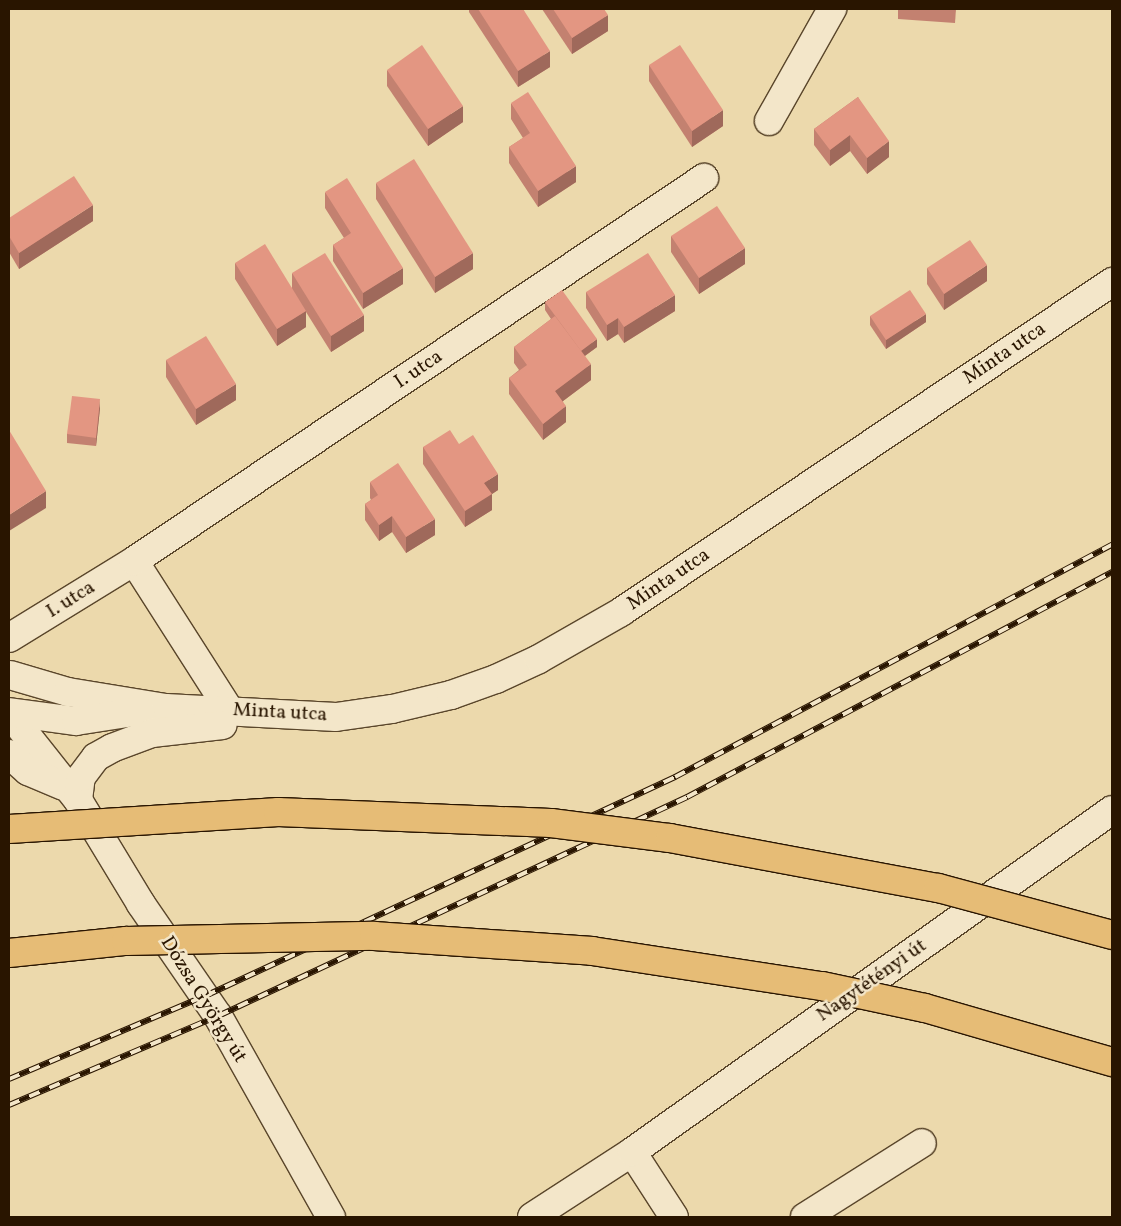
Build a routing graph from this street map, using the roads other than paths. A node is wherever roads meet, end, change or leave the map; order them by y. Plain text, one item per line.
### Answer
1 (832, 9) edge
2 (769, 121) dead end
3 (704, 178) dead end
4 (1112, 282) edge
5 (134, 561) junction
6 (9, 638) edge
7 (9, 674) edge
8 (166, 708) junction
9 (230, 711) junction
10 (9, 712) edge
11 (336, 717) junction
12 (9, 754) edge
13 (73, 794) junction
14 (1112, 810) edge
15 (9, 829) edge
16 (1112, 935) edge
17 (9, 953) edge
18 (1112, 1062) edge
19 (922, 1143) dead end
20 (632, 1152) junction
21 (331, 1217) edge
22 (532, 1217) edge
23 (674, 1217) edge
24 (805, 1217) edge

1 - 2 street
3 - 5 street, I. utca
4 - 11 street, Minta utca
5 - 6 street, I. utca
5 - 9 street
7 - 8 street, Minta utca
7 - 10 street
8 - 9 street, Minta utca
8 - 10 street, Minta utca
9 - 11 street, Minta utca
10 - 13 street, Dózsa György út
11 - 13 street
12 - 13 street
13 - 21 street, Dózsa György út
14 - 20 street, Nagytétényi út
15 - 16 highway, bridge
17 - 18 highway, bridge
19 - 24 street
20 - 22 street, Nagytétényi út
20 - 23 street

